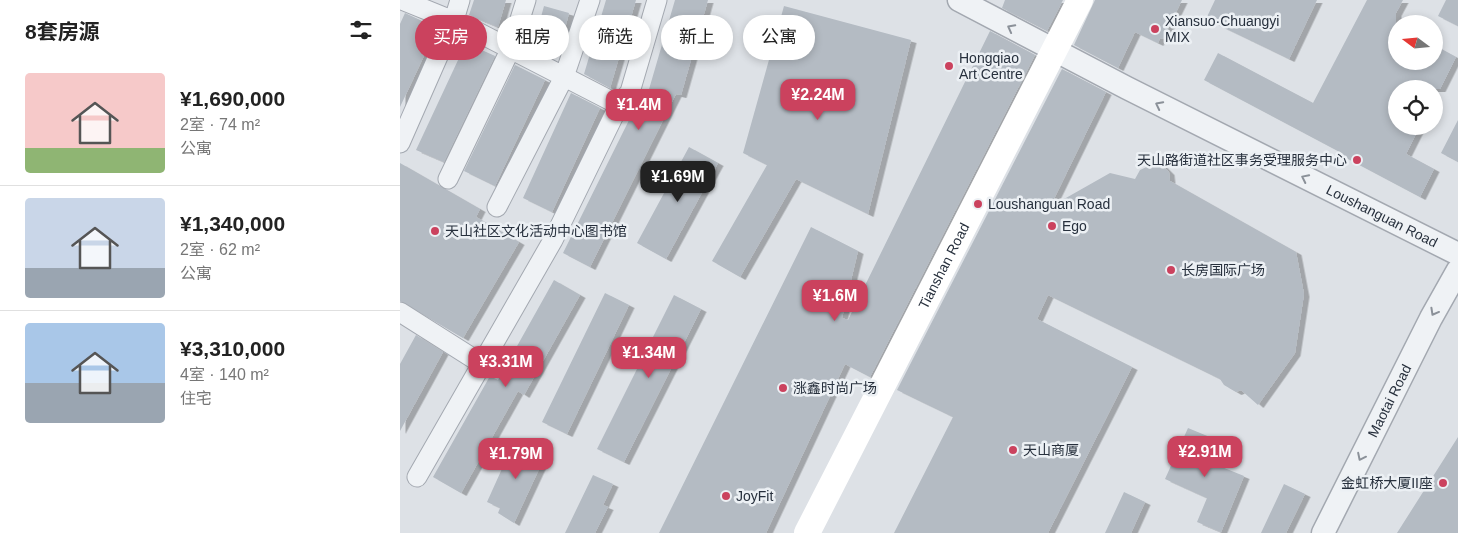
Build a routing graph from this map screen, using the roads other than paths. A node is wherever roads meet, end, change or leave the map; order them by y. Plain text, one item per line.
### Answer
1 (402, 0) edge
2 (460, 0) edge
3 (526, 0) edge
4 (590, 0) edge
5 (657, 0) edge
6 (959, 0) edge
7 (1080, 0) edge
8 (441, 15) edge
9 (456, 15) edge
10 (521, 15) edge
11 (1054, 51) junction
12 (436, 60) edge
13 (505, 60) edge
14 (533, 60) edge
15 (564, 77) junction
16 (619, 105) junction
17 (400, 143) edge
18 (448, 179) dead end
19 (497, 207) dead end
20 (1458, 254) edge
21 (1458, 270) edge
22 (400, 312) edge
23 (482, 364) junction
24 (416, 477) dead end
25 (807, 533) edge
26 (1323, 533) edge

1 - 8 street
2 - 9 street
3 - 10 street
4 - 15 street
5 - 16 street
11 -> 6 street, Loushanguan Road
7 - 11 main road, Tianshan Road
20 -> 11 street, Loushanguan Road
11 - 25 main road, Tianshan Road
12 - 17 street
13 - 18 street
14 - 15 street
15 - 16 street
15 - 19 street
16 - 23 street
21 -> 26 street, Maotai Road
22 - 23 street
23 - 24 street

